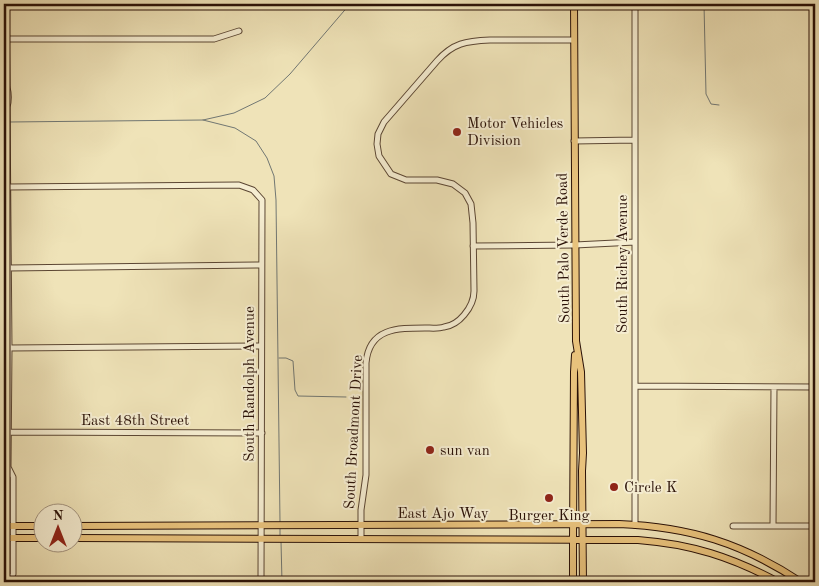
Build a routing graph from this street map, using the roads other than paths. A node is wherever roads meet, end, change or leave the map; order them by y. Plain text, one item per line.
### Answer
1 (6, 4) edge
2 (574, 4) edge
3 (635, 4) edge
4 (239, 31) dead end
5 (6, 40) junction
6 (574, 40) junction
7 (635, 140) junction
8 (574, 141) junction
9 (5, 153) edge
10 (8, 187) junction
11 (635, 242) junction
12 (575, 245) junction
13 (474, 246) junction
14 (261, 265) junction
15 (8, 268) junction
16 (576, 341) junction
17 (261, 346) junction
18 (9, 348) junction
19 (635, 386) junction
20 (815, 386) edge
21 (774, 387) junction
22 (8, 432) junction
23 (262, 433) junction
24 (8, 467) junction
25 (4, 476) edge
26 (135, 525) junction
27 (573, 525) junction
28 (583, 525) junction
29 (635, 525) junction
30 (4, 526) edge
31 (13, 526) junction
32 (32, 526) edge
33 (82, 526) edge
34 (261, 526) junction
35 (361, 526) junction
36 (733, 526) dead end
37 (773, 526) junction
38 (815, 526) edge
39 (4, 538) edge
40 (13, 538) junction
41 (32, 538) edge
42 (82, 538) edge
43 (135, 538) junction
44 (261, 539) junction
45 (361, 539) junction
46 (573, 539) junction
47 (583, 540) junction
48 (4, 575) edge
49 (8, 582) edge
50 (261, 582) edge
51 (573, 582) edge
52 (583, 582) edge
53 (778, 582) edge
54 (801, 582) edge

1 - 5 street
2 - 6 main road, South Palo Verde Road
3 - 7 street, South Richey Avenue
4 - 5 street
5 - 9 street
6 - 8 main road, South Palo Verde Road
6 - 13 street, South Broadmont Drive
7 - 8 street
7 - 11 street, South Richey Avenue
8 - 12 main road, South Palo Verde Road
9 - 10 street
10 - 14 street, South Randolph Avenue
10 - 15 street
11 - 12 street
11 - 19 street, South Richey Avenue
12 - 13 street
12 - 16 main road, South Palo Verde Road
13 - 35 street, South Broadmont Drive
14 - 15 street
14 - 17 street, South Randolph Avenue
15 - 18 street
16 - 27 main road, South Palo Verde Road
16 - 28 main road, South Palo Verde Road
17 - 18 street
17 - 23 street, South Randolph Avenue
18 - 22 street
19 - 21 street
19 - 29 street, South Richey Avenue
20 - 21 street
21 - 37 street
22 - 23 street, East 48th Street
22 - 24 street
23 - 34 street, South Randolph Avenue
24 - 25 street
24 - 31 street
26 - 33 main road, East Ajo Way
26 - 34 main road, East Ajo Way
26 - 43 main road
27 - 28 main road, East Ajo Way
27 - 35 main road, East Ajo Way
27 - 46 main road, South Palo Verde Road
28 - 29 main road, East Ajo Way
28 - 47 main road, South Palo Verde Road
29 - 54 main road, East Ajo Way
30 - 31 main road
31 - 32 main road
31 - 40 street
34 - 35 main road, East Ajo Way
34 - 44 street, South Randolph Avenue
35 - 45 street, South Broadmont Drive
36 - 37 street
37 - 38 street
39 - 40 main road
40 - 41 main road
40 - 49 street
42 - 43 main road, East Ajo Way
43 - 44 main road, East Ajo Way
44 - 45 main road, East Ajo Way
44 - 50 street, South Randolph Avenue
45 - 46 main road, East Ajo Way
46 - 47 main road, East Ajo Way
46 - 51 main road, South Palo Verde Road
47 - 52 main road, South Palo Verde Road
47 - 53 main road, East Ajo Way
48 - 49 street

